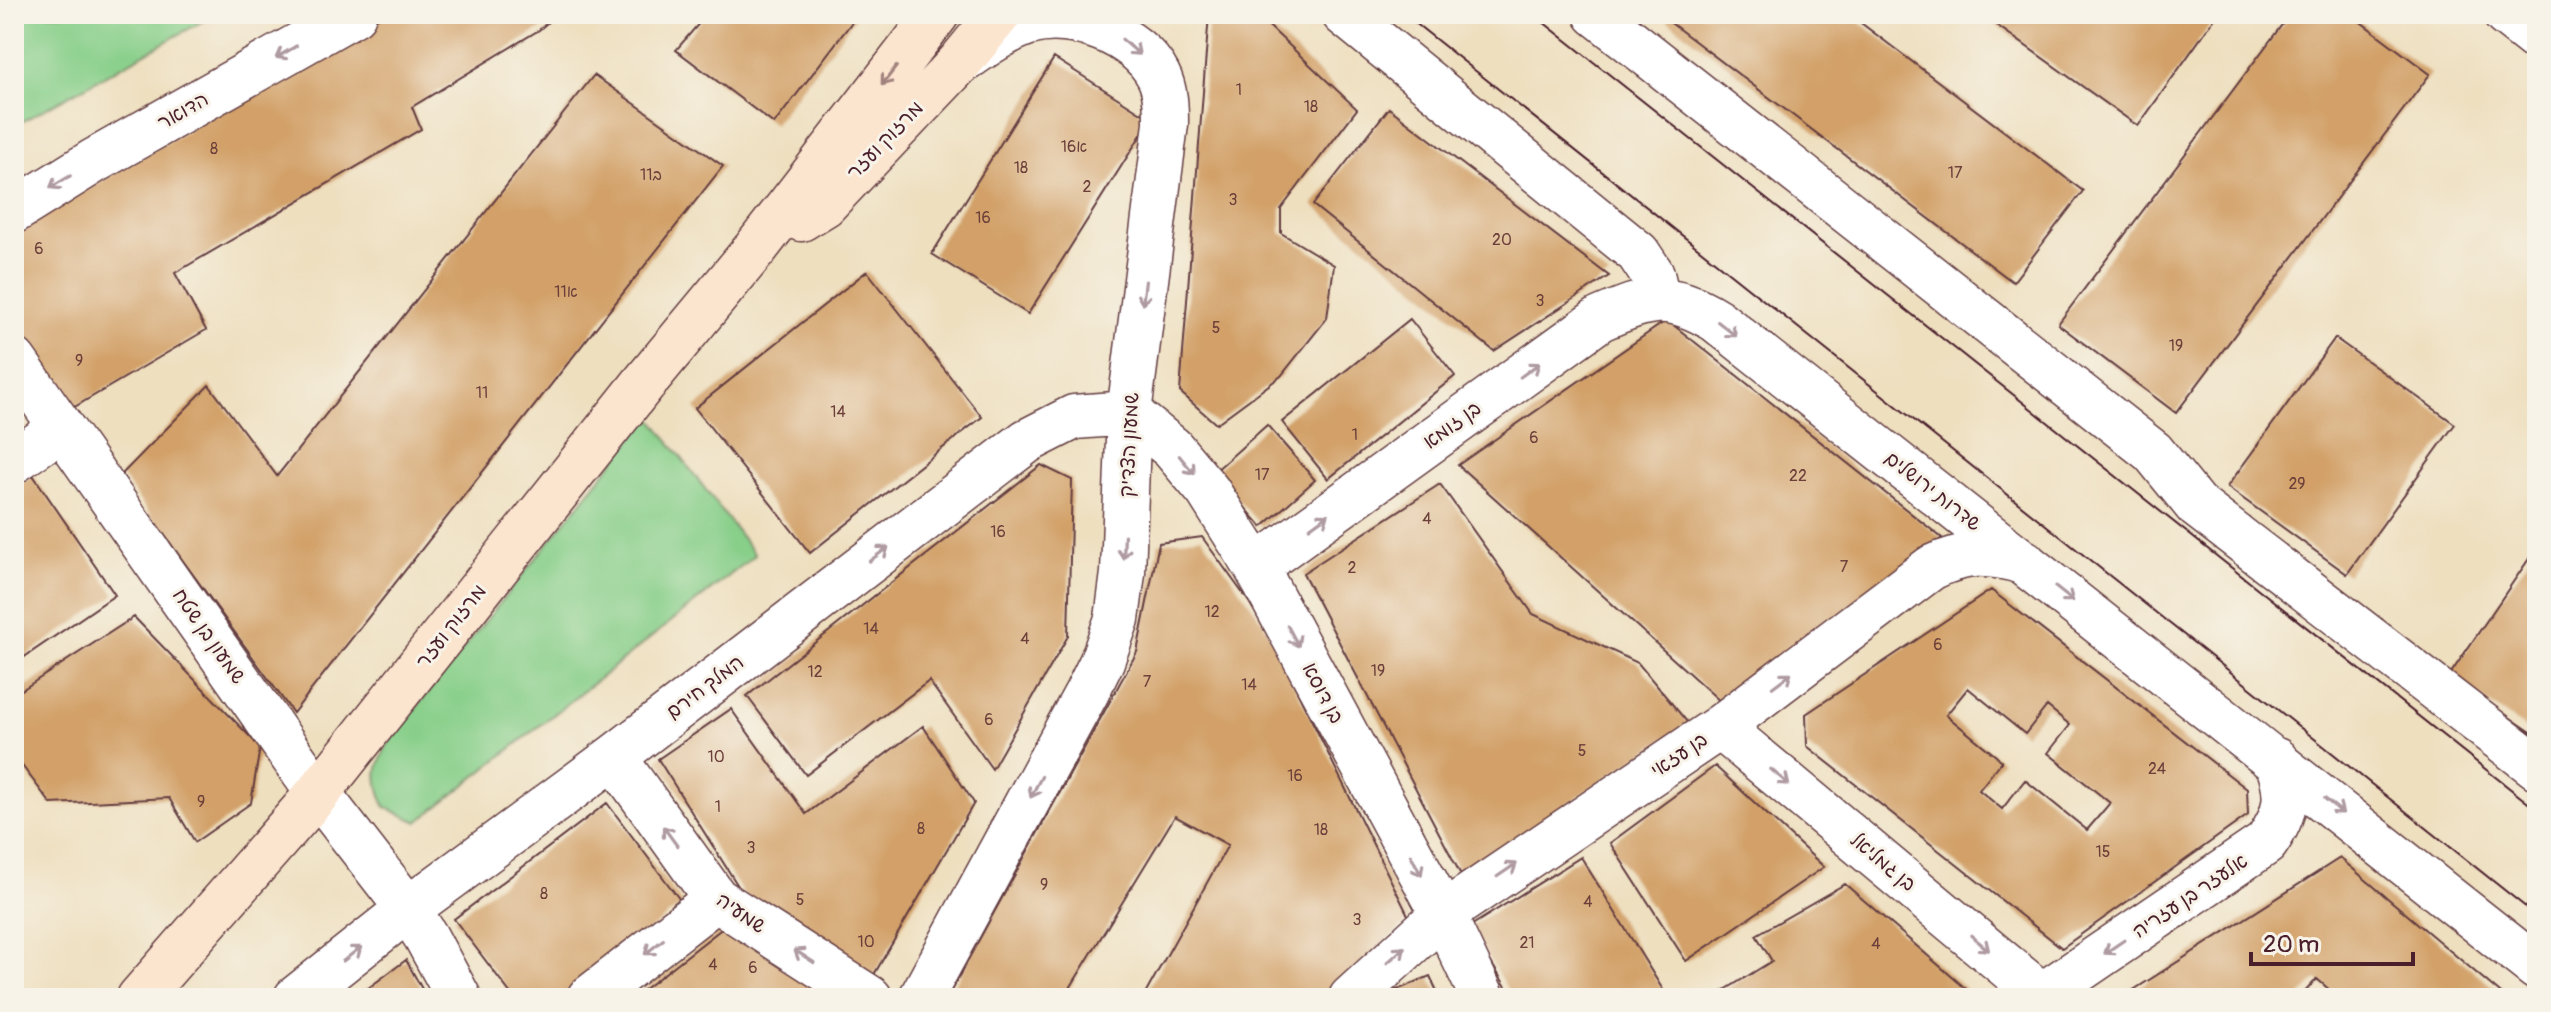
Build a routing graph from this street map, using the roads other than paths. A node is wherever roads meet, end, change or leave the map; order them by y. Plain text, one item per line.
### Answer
1 (354, 14) edge
2 (937, 14) edge
3 (999, 14) edge
4 (1344, 14) edge
5 (1596, 14) edge
6 (2505, 14) edge
7 (2537, 39) edge
8 (959, 63) junction
9 (14, 211) edge
10 (756, 248) junction
11 (1658, 300) junction
12 (14, 360) edge
13 (1129, 413) junction
14 (62, 428) junction
15 (14, 461) edge
16 (2024, 562) junction
17 (1256, 567) junction
18 (1720, 727) junction
19 (614, 757) junction
20 (2276, 760) junction
21 (2537, 767) edge
22 (318, 793) junction
23 (716, 899) junction
24 (408, 909) junction
25 (1443, 914) junction
26 (2537, 968) edge
27 (2042, 997) edge
28 (139, 998) edge
29 (296, 998) edge
30 (459, 998) edge
31 (589, 998) edge
32 (870, 998) edge
33 (921, 998) edge
34 (1351, 998) edge
35 (1483, 998) edge

1 -> 9 street, הדואר
2 -> 10 main road, מרזוק ועזר
3 - 8 main road, מרזוק ועזר
4 - 11 street
5 - 21 street
6 - 7 street
8 - 10 main road, מרזוק ועזר
8 -> 13 street, שמעון הצדיק
10 - 22 main road, מרזוק ועזר
11 -> 16 street, שדרות ירושלים
17 -> 11 street, בן זומא
12 - 14 street, שמעון בן שטח
13 -> 17 street, בן דוסא
19 -> 13 street, המלך חירם
13 -> 33 street, שמעון הצדיק
14 - 15 street
14 - 22 street, שמעון בן שטח
18 -> 16 street, בן עזאי
16 -> 20 street, שדרות ירושלים
17 -> 25 street, בן דוסא
25 -> 18 street, בן עזאי
18 -> 27 street, בן גמליאל
23 -> 19 street, שמעיה
19 - 24 street, המלך חירם
20 -> 26 street, שדרות ירושלים
20 -> 27 street, אלעזר בן עזריה
22 - 24 street, שמעון בן שטח
22 - 28 main road, מרזוק ועזר
23 -> 31 street
32 -> 23 street, שמעיה
29 -> 24 street, המלך חירם
24 - 30 street, שמעון בן שטח
34 -> 25 street, בן עזאי
25 - 35 street, בן דוסא

